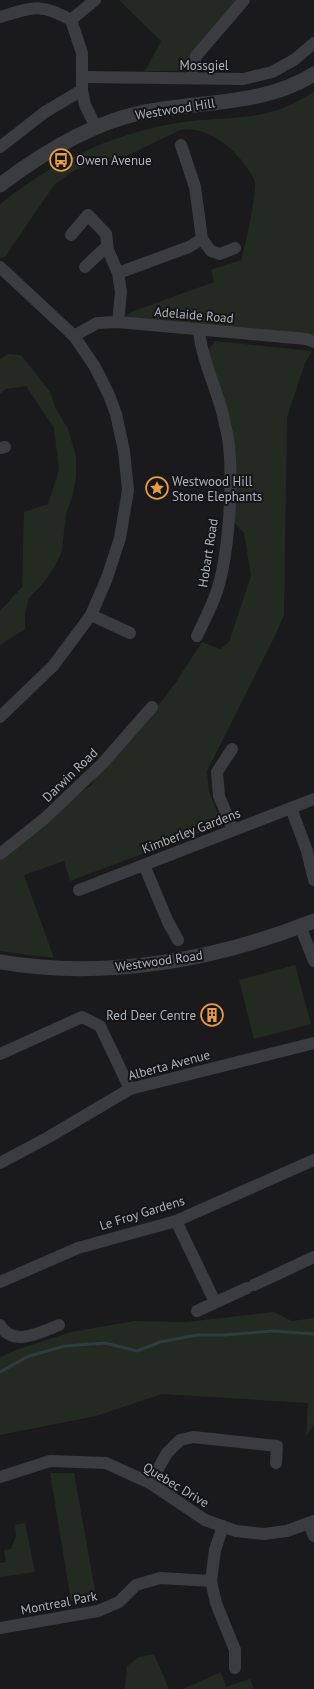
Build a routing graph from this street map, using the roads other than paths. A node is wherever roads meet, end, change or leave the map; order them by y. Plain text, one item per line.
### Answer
1 (95, 0) edge
2 (244, 0) edge
3 (0, 17) edge
4 (71, 20) junction
5 (314, 43) edge
6 (314, 74) edge
7 (84, 77) junction
8 (191, 78) junction
9 (82, 90) junction
10 (96, 127) junction
11 (181, 146) dead end
12 (0, 147) edge
13 (0, 185) edge
14 (71, 235) dead end
15 (202, 238) junction
16 (107, 246) junction
17 (234, 248) dead end
18 (0, 267) edge
19 (85, 267) dead end
20 (118, 274) junction
21 (118, 322) junction
22 (199, 330) junction
23 (74, 336) junction
24 (314, 342) edge
25 (91, 615) junction
26 (130, 633) dead end
27 (197, 636) dead end
28 (152, 707) dead end
29 (0, 717) edge
30 (232, 749) dead end
31 (314, 799) edge
32 (291, 808) junction
33 (233, 830) junction
34 (0, 854) edge
35 (144, 865) junction
36 (314, 880) edge
37 (79, 890) dead end
38 (307, 923) edge
39 (178, 940) dead end
40 (314, 961) edge
41 (0, 962) edge
42 (314, 1043) edge
43 (0, 1054) edge
44 (130, 1089) junction
45 (314, 1160) edge
46 (0, 1163) edge
47 (176, 1221) junction
48 (314, 1257) edge
49 (0, 1282) edge
50 (215, 1302) junction
51 (197, 1311) dead end
52 (0, 1325) edge
53 (59, 1325) dead end
54 (276, 1463) dead end
55 (0, 1477) edge
56 (150, 1483) junction
57 (312, 1523) edge
58 (224, 1526) junction
59 (314, 1536) edge
60 (211, 1581) junction
61 (0, 1628) edge
62 (235, 1668) dead end

1 - 4 street
2 - 8 street
3 - 4 street
4 - 7 street
5 - 8 street, Mossgiel
6 - 10 street, Westwood Hill
7 - 8 street, Mossgiel
7 - 9 street
9 - 10 street
9 - 12 street
10 - 13 street, Westwood Hill
11 - 15 street
14 - 16 street
15 - 17 street
15 - 20 street
16 - 19 street
16 - 20 street
18 - 23 street
20 - 21 street
21 - 22 street, Adelaide Road
21 - 23 street, Adelaide Road
22 - 24 street, Adelaide Road
22 - 27 street, Hobart Road
23 - 25 street
25 - 26 street
25 - 29 street
28 - 34 street, Darwin Road
30 - 33 street
31 - 32 street, Kimberley Gardens
32 - 33 street, Kimberley Gardens
32 - 36 street
33 - 35 street, Kimberley Gardens
35 - 37 street, Kimberley Gardens
35 - 39 street
38 - 40 street
38 - 41 street, Westwood Road
42 - 44 street, Alberta Avenue
43 - 44 street
44 - 46 street, Alberta Avenue
45 - 47 street, Le Froy Gardens
47 - 49 street, Le Froy Gardens
47 - 50 street
48 - 50 street
50 - 51 street
52 - 53 street
54 - 56 street
55 - 56 street, Quebec Drive
56 - 58 street, Quebec Drive
57 - 58 street, Quebec Drive
57 - 59 street
58 - 60 street
60 - 61 street, Montreal Park
60 - 62 street

